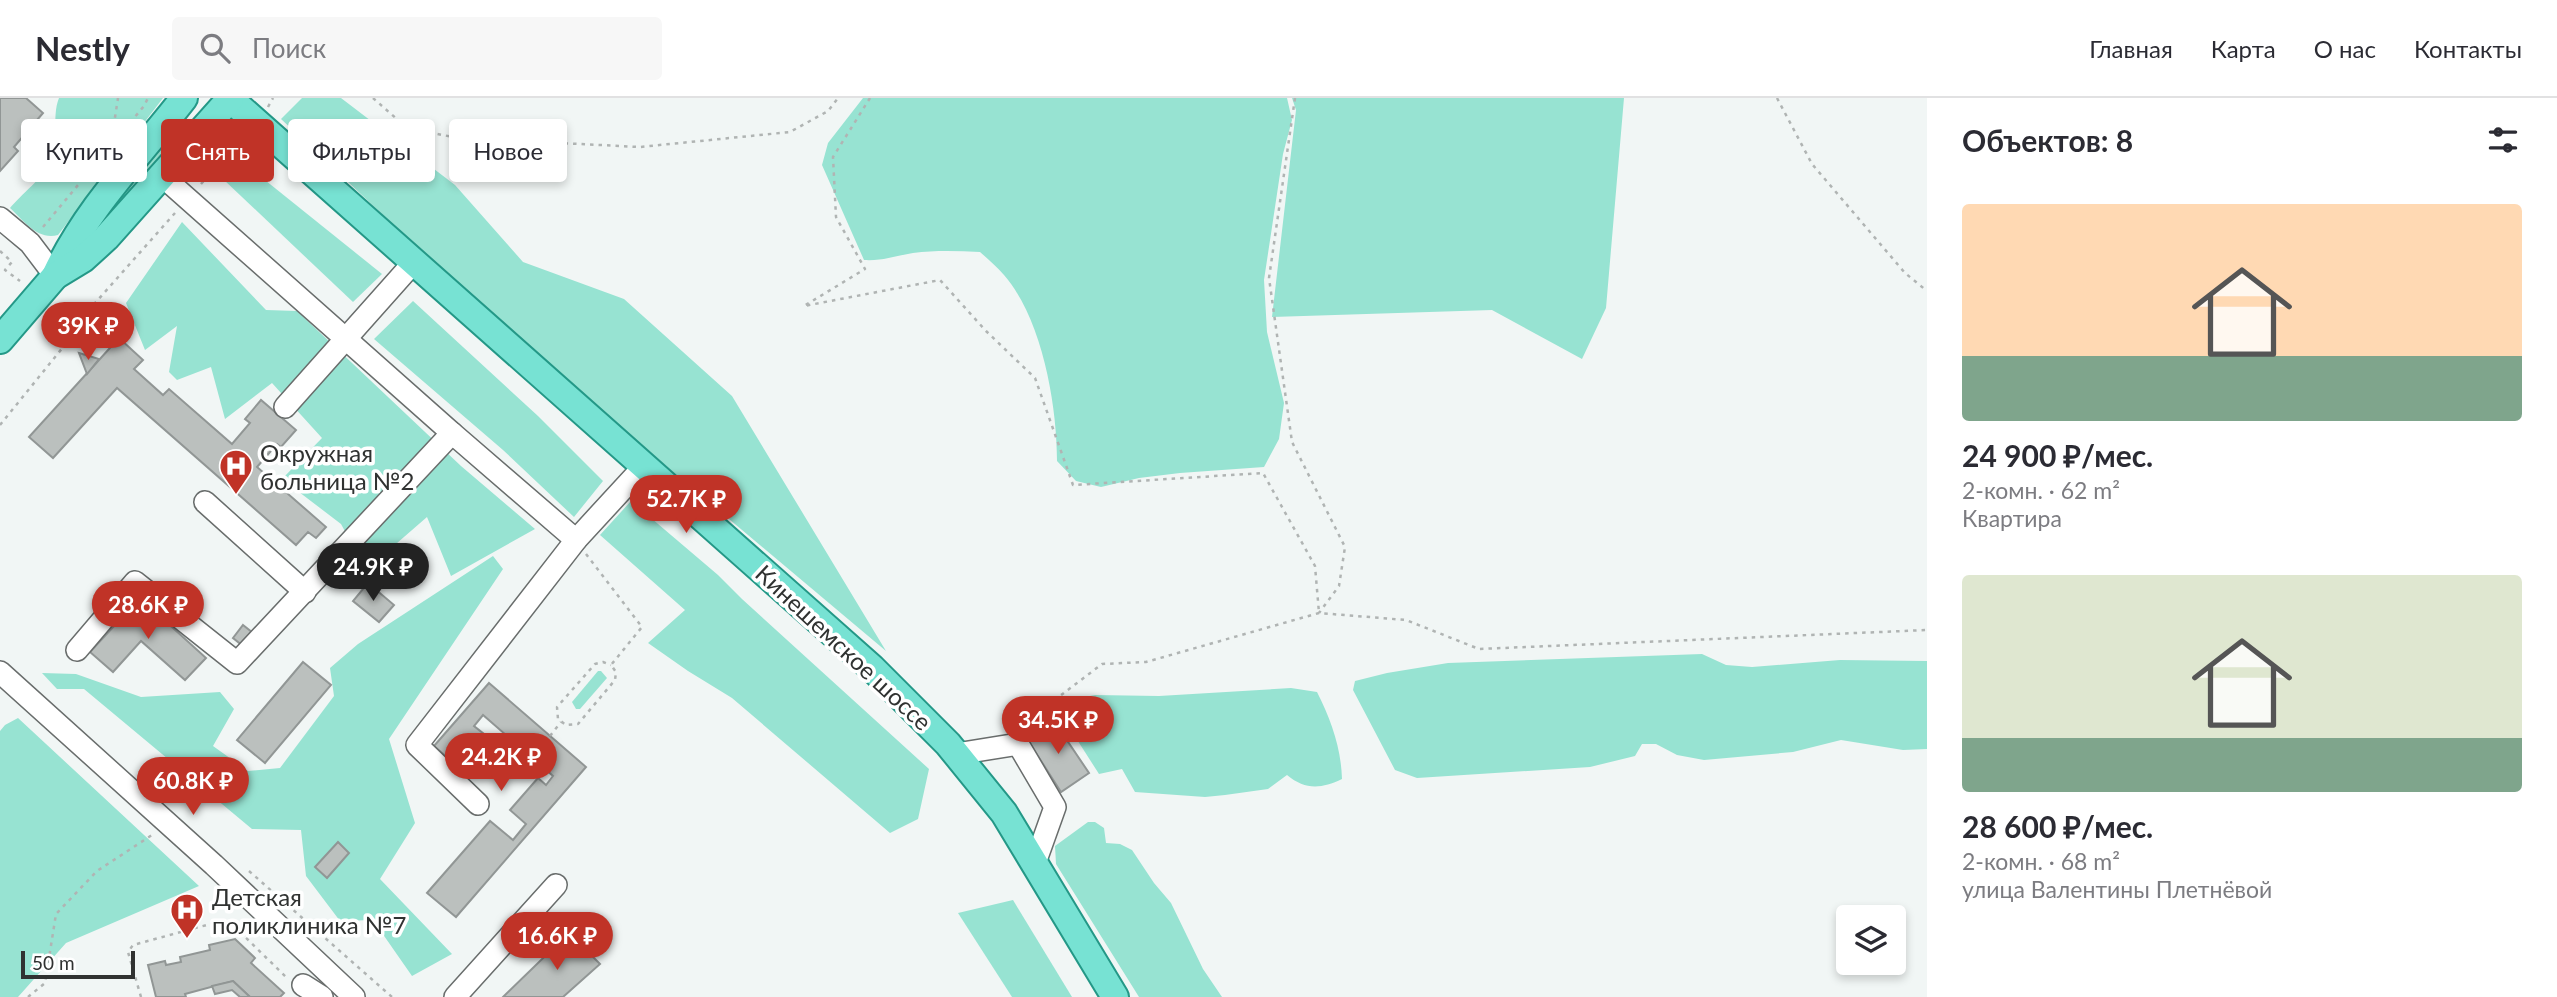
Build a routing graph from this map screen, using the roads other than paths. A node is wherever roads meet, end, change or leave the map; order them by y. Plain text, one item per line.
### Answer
1 (184, 98) edge
2 (230, 99) edge
3 (212, 119) edge
4 (161, 177) edge
5 (169, 182) edge
6 (0, 218) edge
7 (414, 262) junction
8 (55, 276) junction
9 (345, 338) junction
10 (0, 340) edge
11 (285, 407) dead end
12 (452, 433) junction
13 (644, 466) junction
14 (205, 502) dead end
15 (576, 540) junction
16 (305, 592) junction
17 (77, 650) dead end
18 (0, 672) edge
19 (956, 754) junction
20 (478, 804) dead end
21 (1035, 863) junction
22 (556, 885) dead end
23 (295, 982) road end
24 (341, 993) edge
25 (322, 997) edge
26 (455, 997) edge
27 (1115, 997) edge

1 - 8 main road
2 - 3 main road
2 - 7 main road, Кинешемское шоссе
4 - 8 main road
5 - 9 street
6 - 8 street
7 - 9 street
7 - 13 main road, Кинешемское шоссе
8 - 10 main road
9 - 11 street
9 - 12 street
12 - 15 street
12 - 16 street
13 - 15 street
13 - 19 main road, Кинешемское шоссе
14 - 16 street
15 - 20 street
16 - 17 street
18 - 24 street
19 - 21 main road, Кинешемское шоссе
19 - 21 street
21 - 27 main road, Кинешемское шоссе
22 - 26 street
23 - 25 street

